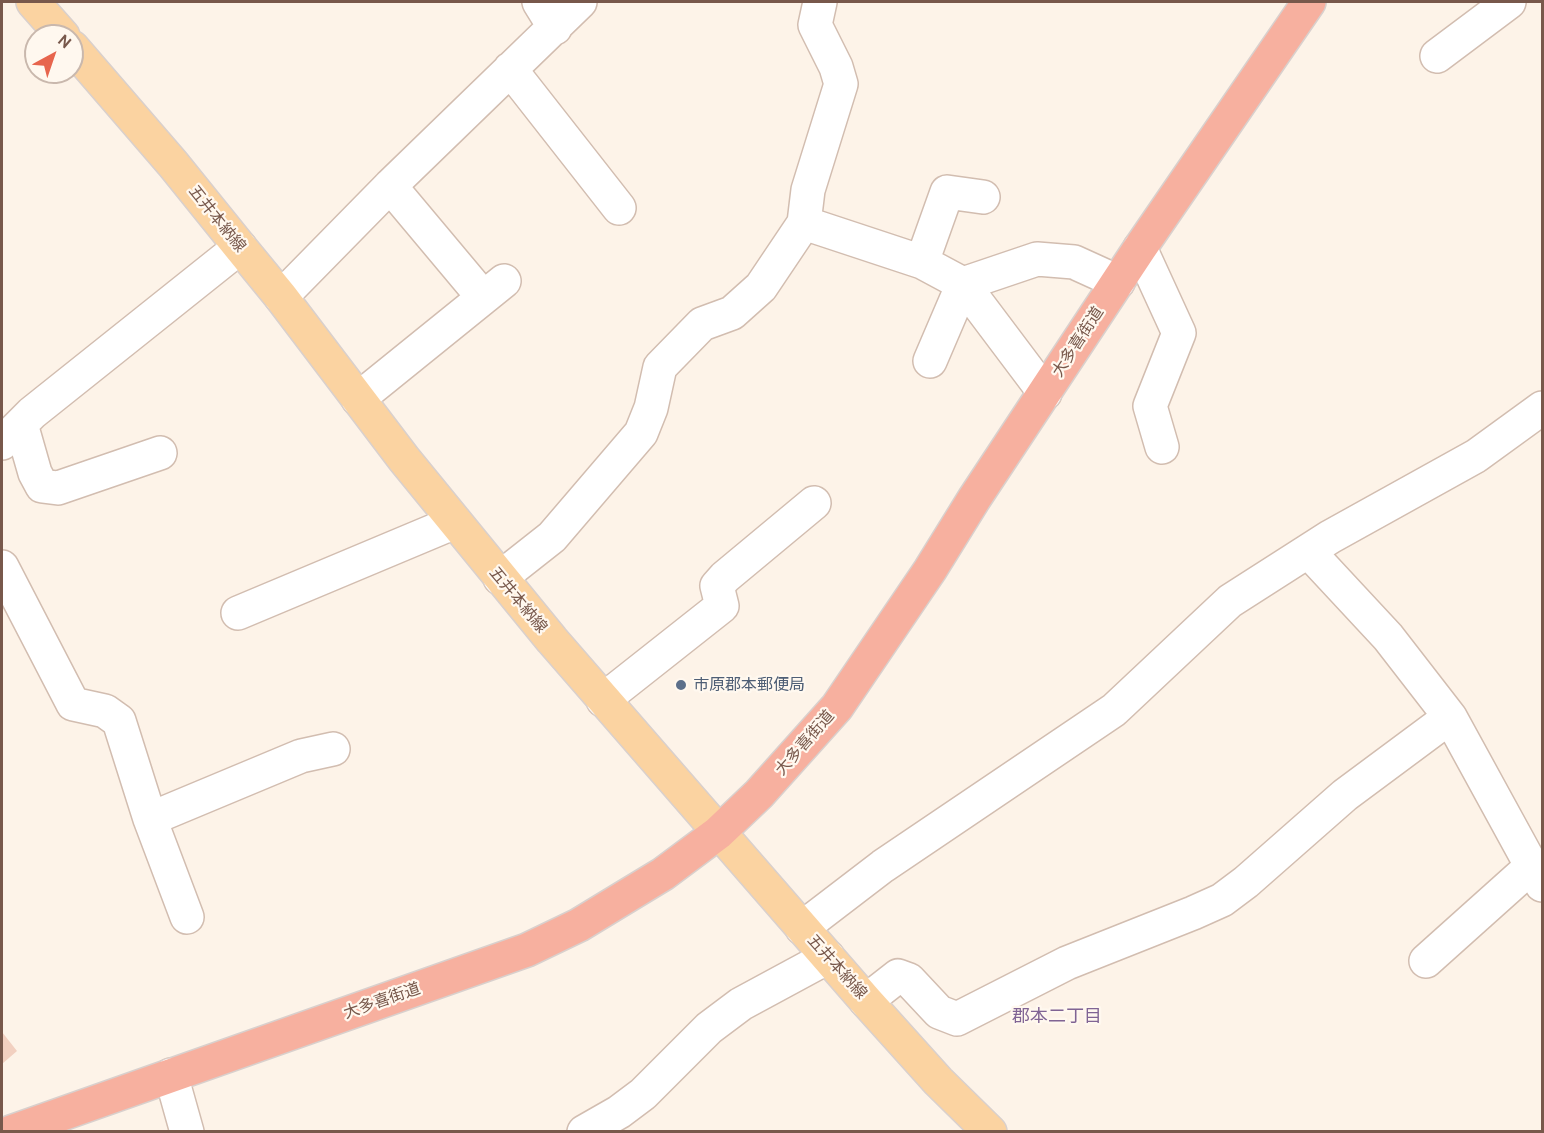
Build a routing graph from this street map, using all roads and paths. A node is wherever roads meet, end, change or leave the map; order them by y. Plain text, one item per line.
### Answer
1 (33, 2) edge
2 (580, 2) edge
3 (820, 2) edge
4 (1310, 2) edge
5 (1509, 2) edge
6 (547, 15) edge
7 (52, 24) edge
8 (1437, 56) dead end
9 (84, 61) edge
10 (510, 69) junction
11 (390, 186) junction
12 (983, 198) dead end
13 (619, 208) dead end
14 (804, 223) junction
15 (240, 247) junction
16 (1140, 248) junction
17 (922, 262) junction
18 (1118, 282) junction
19 (963, 284) junction
20 (281, 297) junction
21 (930, 361) dead end
22 (1045, 393) junction
23 (358, 399) junction
24 (1542, 408) edge
25 (11, 434) edge
26 (1162, 447) dead end
27 (159, 453) dead end
28 (814, 502) dead end
29 (455, 522) junction
30 (1308, 551) junction
31 (2, 567) edge
32 (500, 578) junction
33 (238, 613) dead end
34 (603, 700) junction
35 (1450, 717) junction
36 (333, 749) dead end
37 (150, 819) junction
38 (718, 833) junction
39 (1537, 876) edge
40 (187, 917) dead end
41 (802, 928) junction
42 (828, 957) junction
43 (1426, 961) dead end
44 (866, 1001) junction
45 (171, 1075) junction
46 (11, 1131) edge
47 (187, 1131) edge
48 (584, 1131) edge
49 (990, 1131) edge

1 - 7 main road
2 - 6 street
3 - 14 street
4 - 16 highway, 大多喜街道
5 - 8 street
6 - 10 street
9 - 15 main road, 五井本納線
10 - 11 street
10 - 13 street
11 - 20 street
11 - 23 street
12 - 17 street
14 - 17 street
14 - 32 street
15 - 20 main road, 五井本納線
15 - 25 street
16 - 18 highway, 大多喜街道
16 - 26 street
17 - 19 street
18 - 19 street
18 - 22 highway, 大多喜街道
19 - 21 street
19 - 22 street
20 - 23 main road, 五井本納線
22 - 38 highway, 大多喜街道
23 - 29 main road, 五井本納線
24 - 30 street
25 - 27 street
28 - 34 street
29 - 32 main road, 五井本納線
29 - 33 street
30 - 35 street
30 - 41 street
31 - 37 street
32 - 34 main road, 五井本納線
34 - 38 main road, 五井本納線
35 - 39 street
35 - 44 street
36 - 37 street
37 - 40 street
38 - 41 main road, 五井本納線
38 - 45 highway, 大多喜街道
39 - 43 street
41 - 42 main road, 五井本納線
42 - 44 main road, 五井本納線
42 - 48 street
44 - 49 main road, 五井本納線
45 - 46 highway, 大多喜街道
45 - 47 street

